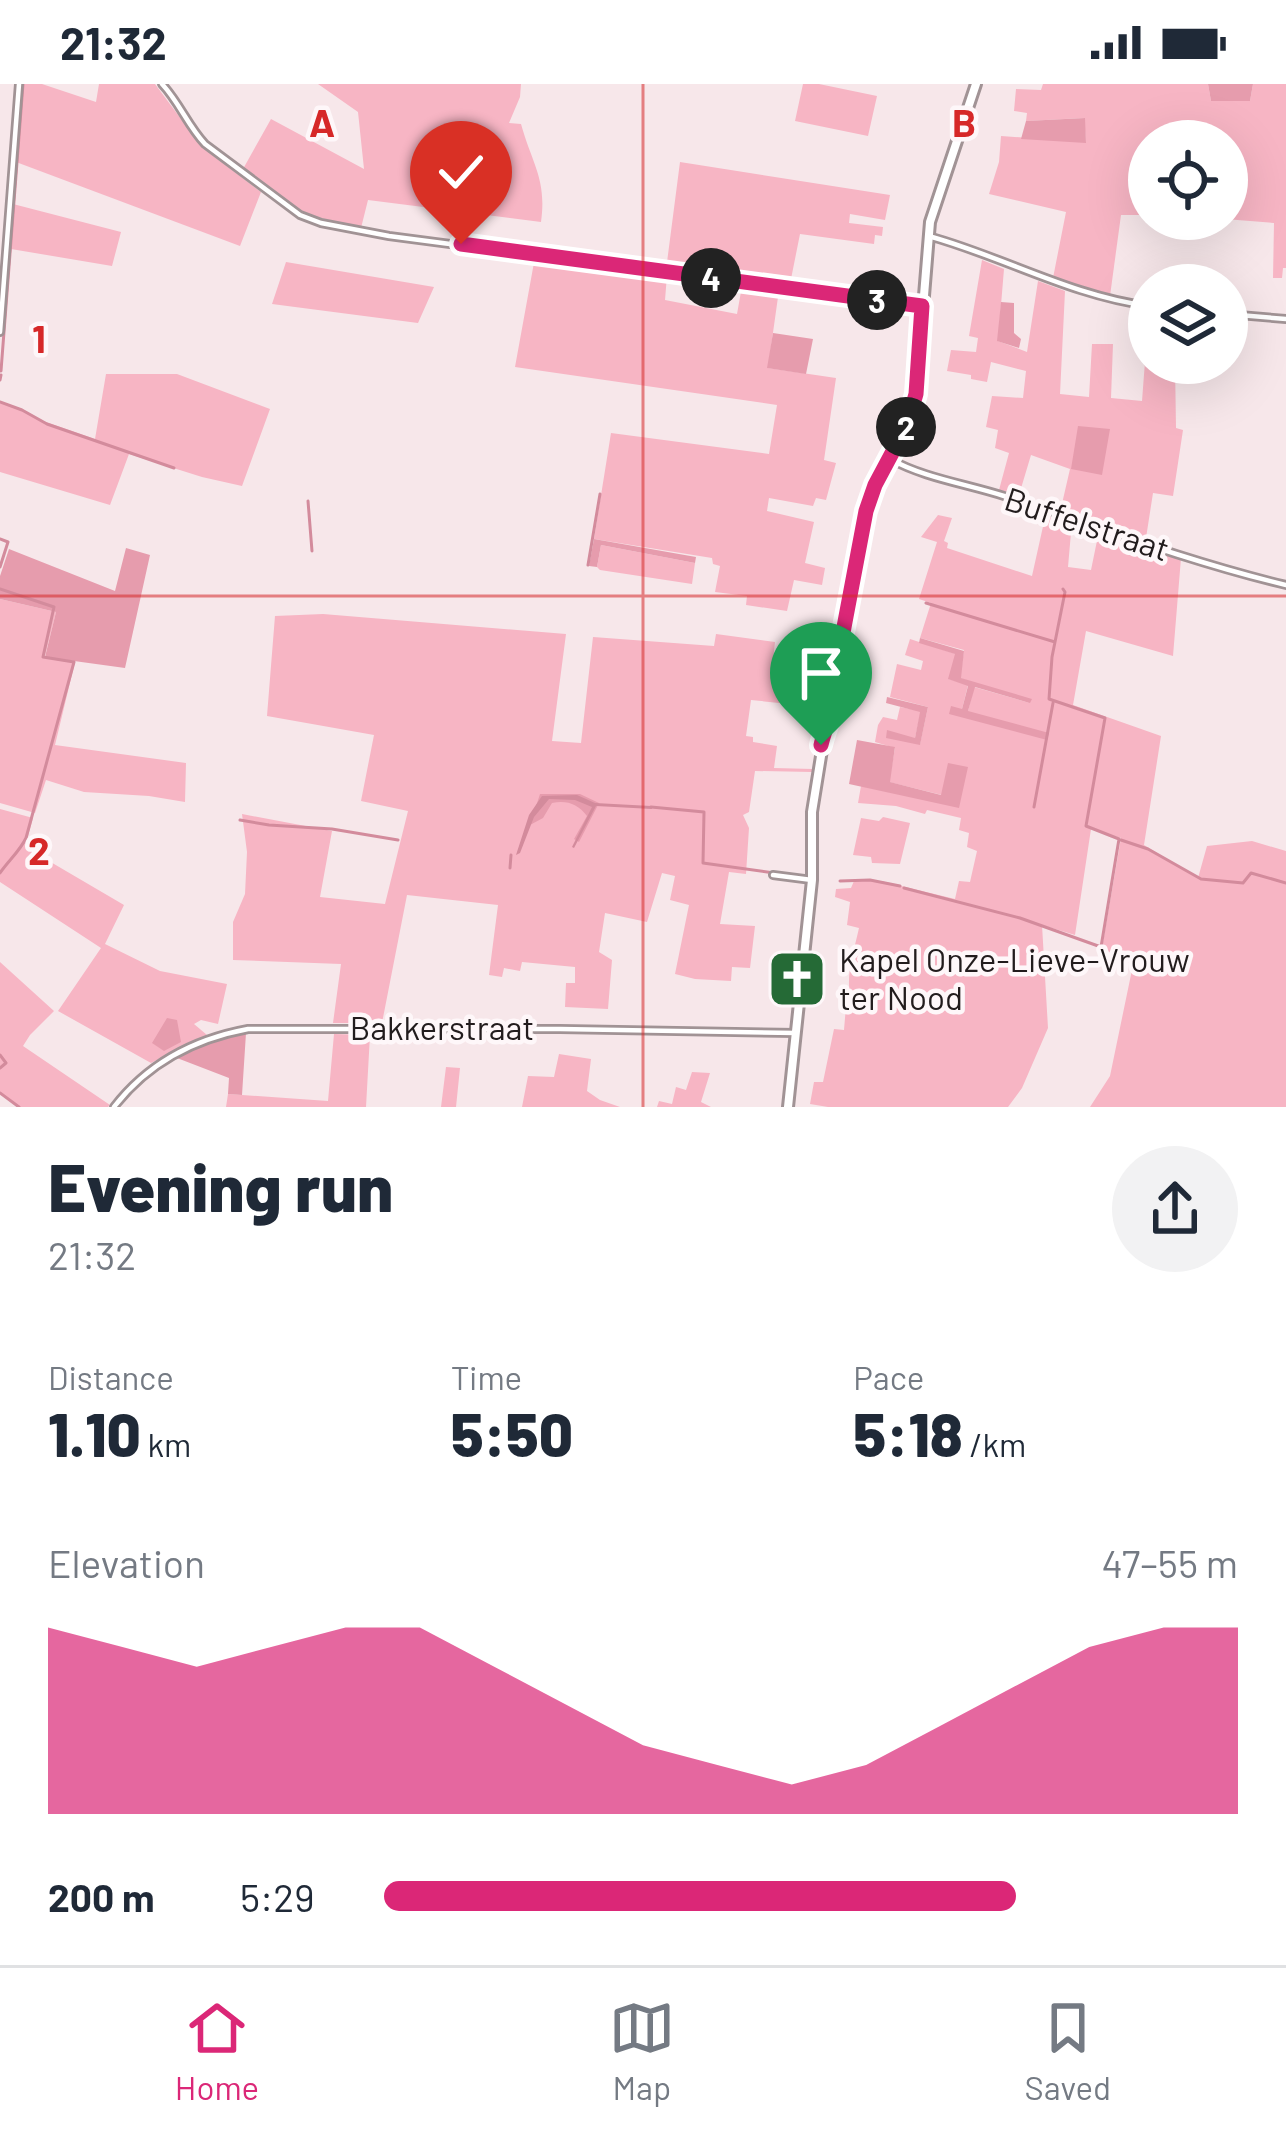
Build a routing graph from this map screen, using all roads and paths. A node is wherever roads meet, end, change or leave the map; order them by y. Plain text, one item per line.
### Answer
1 (19, 84) edge
2 (163, 84) edge
3 (976, 84) edge
4 (928, 236) junction
5 (1128, 303) edge
6 (922, 306) junction
7 (1248, 316) edge
8 (1286, 319) edge
9 (0, 332) edge
10 (890, 460) junction
11 (1286, 585) edge
12 (773, 875) dead end
13 (812, 880) junction
14 (796, 1033) junction
15 (114, 1107) edge
16 (788, 1107) edge

1 - 9 street
2 - 6 street
3 - 4 street
4 - 5 street
4 - 6 street
6 - 10 street
7 - 8 street
10 - 11 street, Buffelstraat
10 - 13 street
12 - 13 street
13 - 14 street
14 - 15 street, Bakkerstraat
14 - 16 street

